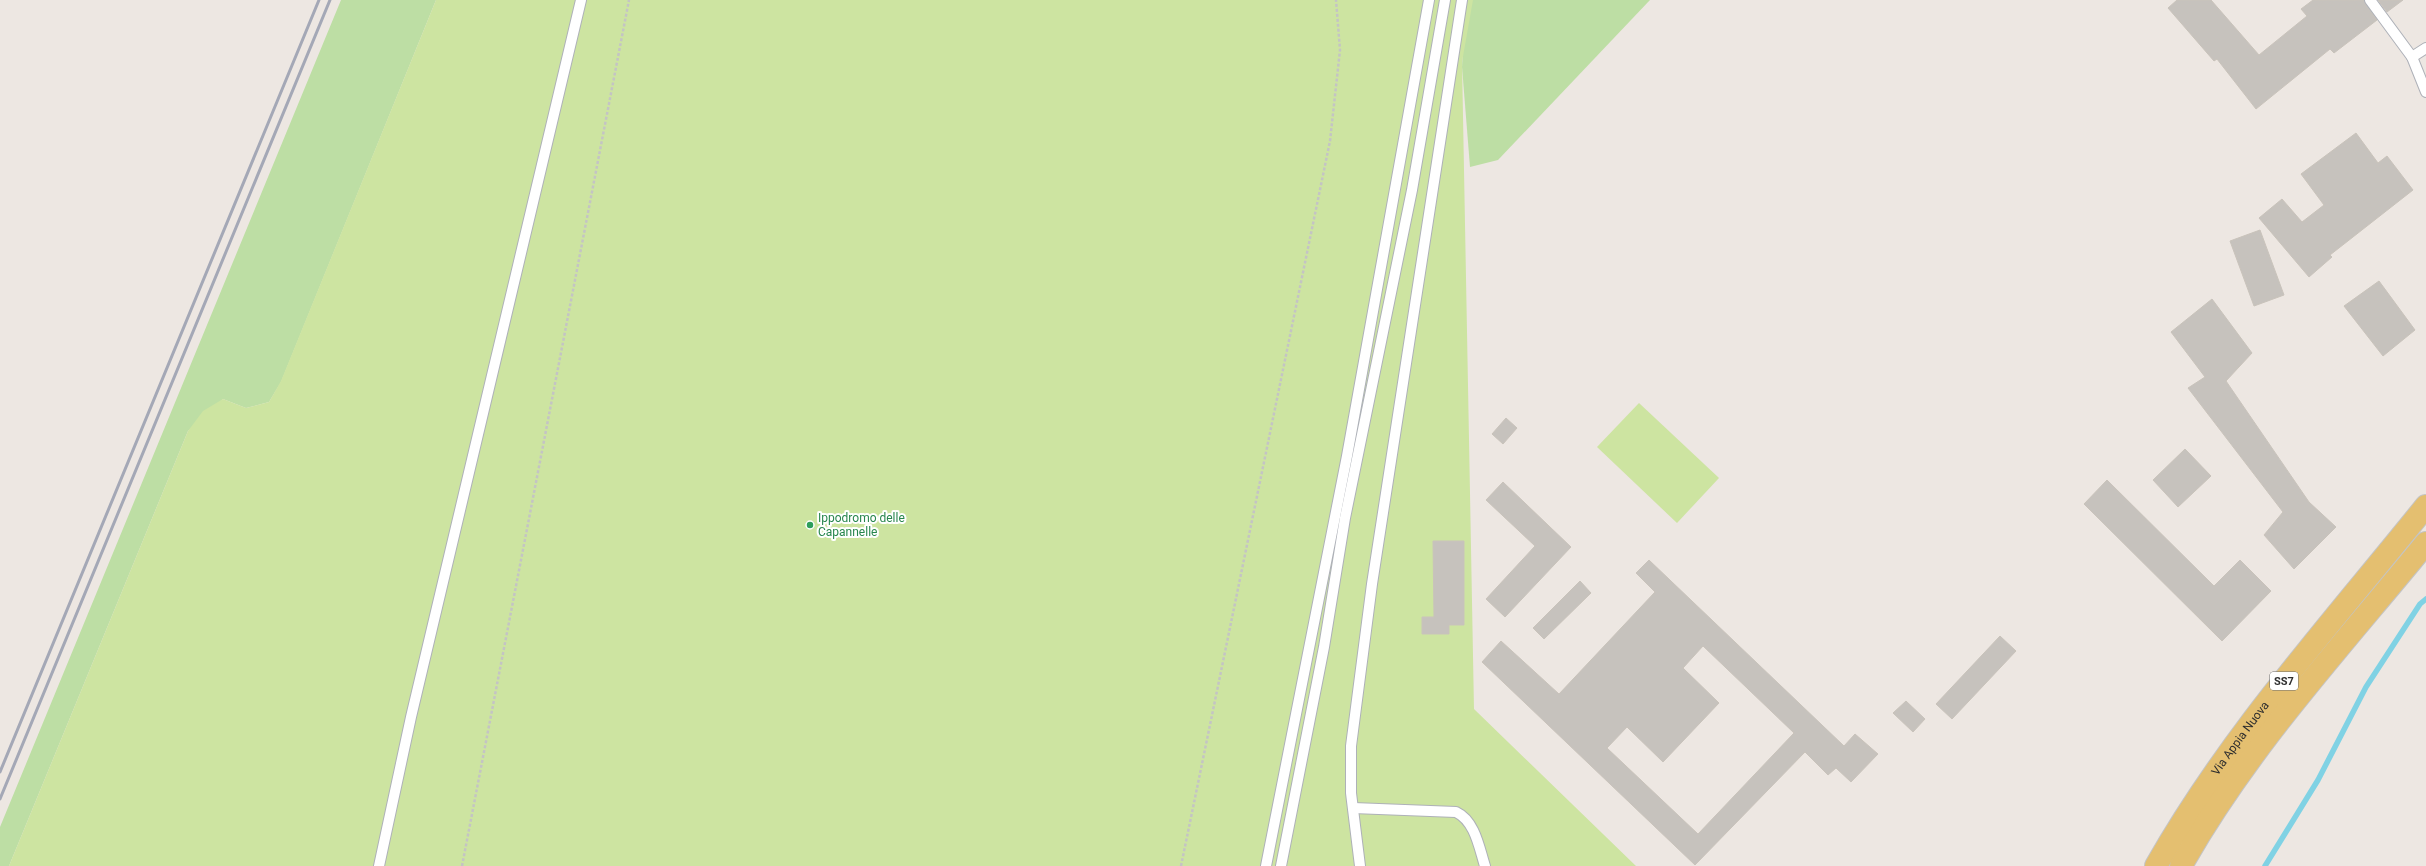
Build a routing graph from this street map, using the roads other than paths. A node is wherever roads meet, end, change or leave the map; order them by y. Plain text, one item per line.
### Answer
1 (580, 0) edge
2 (1429, 0) edge
3 (1446, 0) edge
4 (1462, 0) edge
5 (2370, 0) edge
6 (2426, 48) edge
7 (2412, 57) junction
8 (2426, 92) edge
9 (2426, 506) edge
10 (2426, 543) edge
11 (1353, 808) junction
12 (379, 866) edge
13 (1266, 866) edge
14 (1281, 866) edge
15 (1360, 866) edge
16 (1485, 866) edge
17 (2156, 866) edge
18 (2181, 866) edge

1 - 12 lane
2 - 13 lane
3 - 14 lane
4 - 11 lane
5 - 7 lane
6 - 7 lane
7 - 8 lane
9 - 17 main road, Via Appia Nuova / SS7
10 - 18 main road, Via Appia Nuova / SS7
11 - 15 lane
11 - 16 lane

